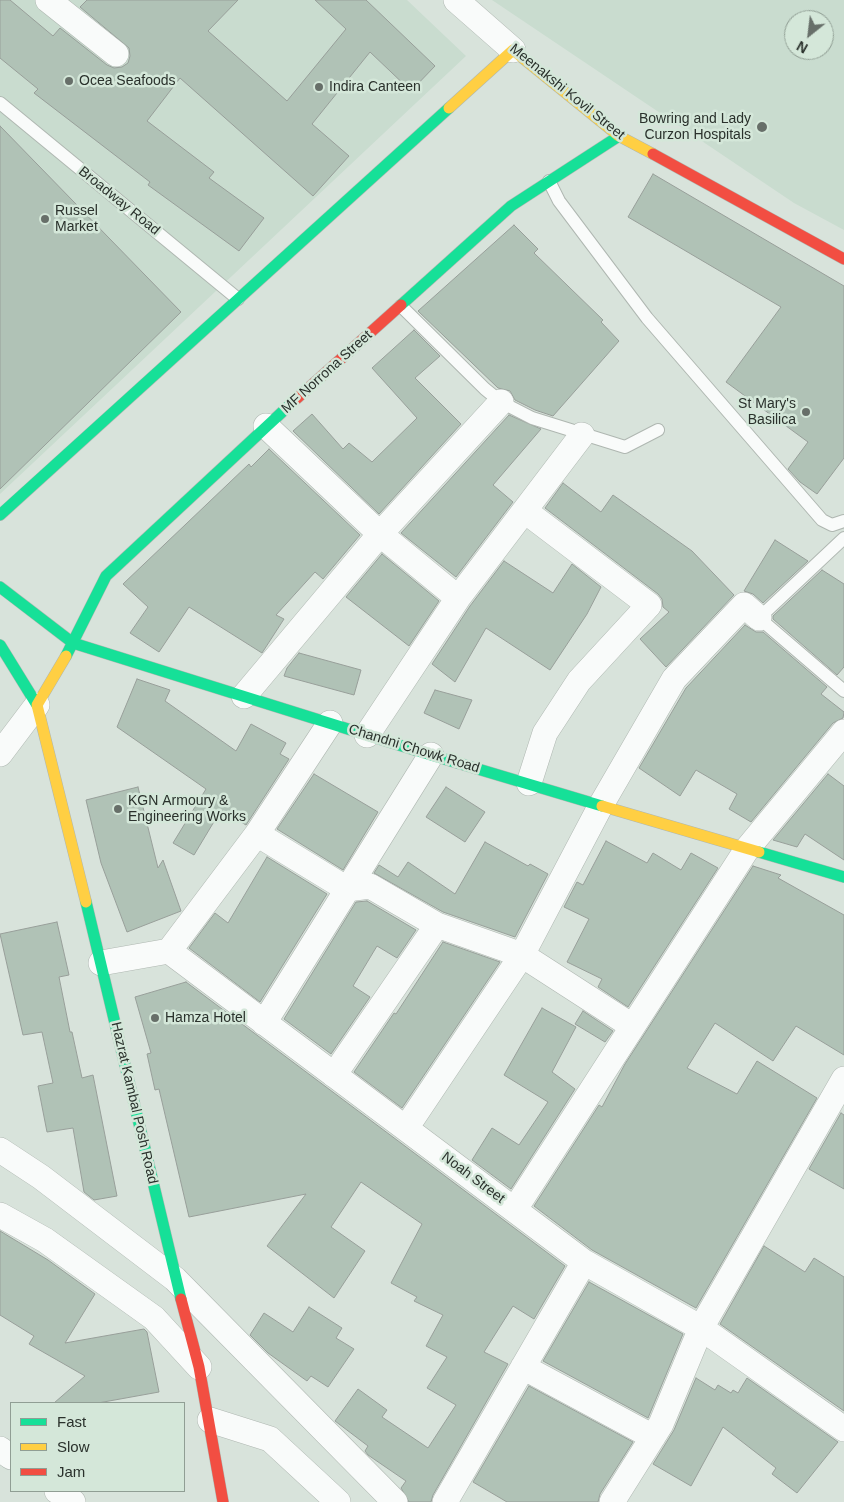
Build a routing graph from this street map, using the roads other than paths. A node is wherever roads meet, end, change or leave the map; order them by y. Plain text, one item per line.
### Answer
1 (48, 0) edge
2 (456, 0) edge
3 (513, 50) junction
4 (116, 54) dead end
5 (0, 103) edge
6 (619, 136) junction
7 (549, 182) junction
8 (844, 259) edge
9 (238, 299) junction
10 (401, 306) junction
11 (501, 402) junction
12 (266, 426) junction
13 (658, 430) dead end
14 (582, 434) junction
15 (524, 511) junction
16 (0, 515) edge
17 (844, 521) edge
18 (380, 534) junction
19 (844, 538) edge
20 (0, 587) edge
21 (458, 598) junction
22 (760, 618) junction
23 (73, 643) junction
24 (0, 645) edge
25 (844, 691) edge
26 (244, 696) junction
27 (37, 705) junction
28 (330, 723) junction
29 (844, 732) edge
30 (367, 735) junction
31 (0, 754) edge
32 (431, 755) junction
33 (529, 783) junction
34 (601, 805) junction
35 (257, 834) junction
36 (747, 849) junction
37 (844, 878) edge
38 (347, 889) junction
39 (437, 925) junction
40 (169, 951) junction
41 (522, 955) junction
42 (101, 962) junction
43 (264, 1023) junction
44 (632, 1026) junction
45 (334, 1075) junction
46 (844, 1079) edge
47 (406, 1128) junction
48 (0, 1150) edge
49 (515, 1209) junction
50 (0, 1215) edge
51 (584, 1262) junction
52 (175, 1279) junction
53 (701, 1328) junction
54 (523, 1367) junction
55 (199, 1368) junction
56 (210, 1420) junction
57 (844, 1429) edge
58 (653, 1437) junction
59 (59, 1492) edge
60 (73, 1502) edge
61 (223, 1502) edge
62 (338, 1502) edge
63 (395, 1502) edge
64 (445, 1502) edge
65 (612, 1502) edge

1 - 4 street
2 - 3 street, Meenakshi Kovil Street
3 - 6 street, Meenakshi Kovil Street
3 - 9 street
5 - 9 lane, Broadway Road
6 - 7 street, MF Norrona Street
6 - 8 street, Meenakshi Kovil Street
7 - 10 street, MF Norrona Street
7 - 17 lane
9 - 16 street
10 - 11 lane
10 - 12 street, MF Norrona Street
11 - 14 lane
11 - 18 street
12 - 18 street
12 - 23 street, MF Norrona Street
13 - 14 lane
14 - 15 street
15 - 21 street
15 - 33 street
18 - 21 street
18 - 26 street
19 - 22 lane
20 - 23 street, Chandni Chowk Road
21 - 30 street
22 - 25 lane
22 - 34 street
23 - 26 street, Chandni Chowk Road
23 - 27 street
24 - 27 street, Hazrat Kambal Posh Road
26 - 28 street, Chandni Chowk Road
27 - 31 street
27 - 42 street, Hazrat Kambal Posh Road
28 - 30 street, Chandni Chowk Road
28 - 35 street
29 - 36 street
30 - 32 street, Chandni Chowk Road
32 - 33 street, Chandni Chowk Road
32 - 38 street
33 - 34 street, Chandni Chowk Road
34 - 36 street, Chandni Chowk Road
34 - 41 street
35 - 38 street
35 - 40 street
36 - 37 street, Chandni Chowk Road
36 - 44 street
38 - 39 street
38 - 43 street
39 - 41 street
39 - 45 street
40 - 42 street
40 - 43 street, Noah Street
41 - 44 street
41 - 47 street
42 - 52 street, Hazrat Kambal Posh Road
43 - 45 street, Noah Street
44 - 49 street
45 - 47 street, Noah Street
46 - 53 street
47 - 49 street, Noah Street
48 - 52 street
49 - 51 street, Noah Street
50 - 55 street
51 - 53 street, Noah Street
51 - 54 street
52 - 55 street, Hazrat Kambal Posh Road
52 - 63 street
53 - 57 street, Noah Street
53 - 58 street
54 - 58 street
54 - 64 street
55 - 56 street, Hazrat Kambal Posh Road
56 - 61 street, Hazrat Kambal Posh Road
56 - 62 street
58 - 65 street
59 - 60 street

